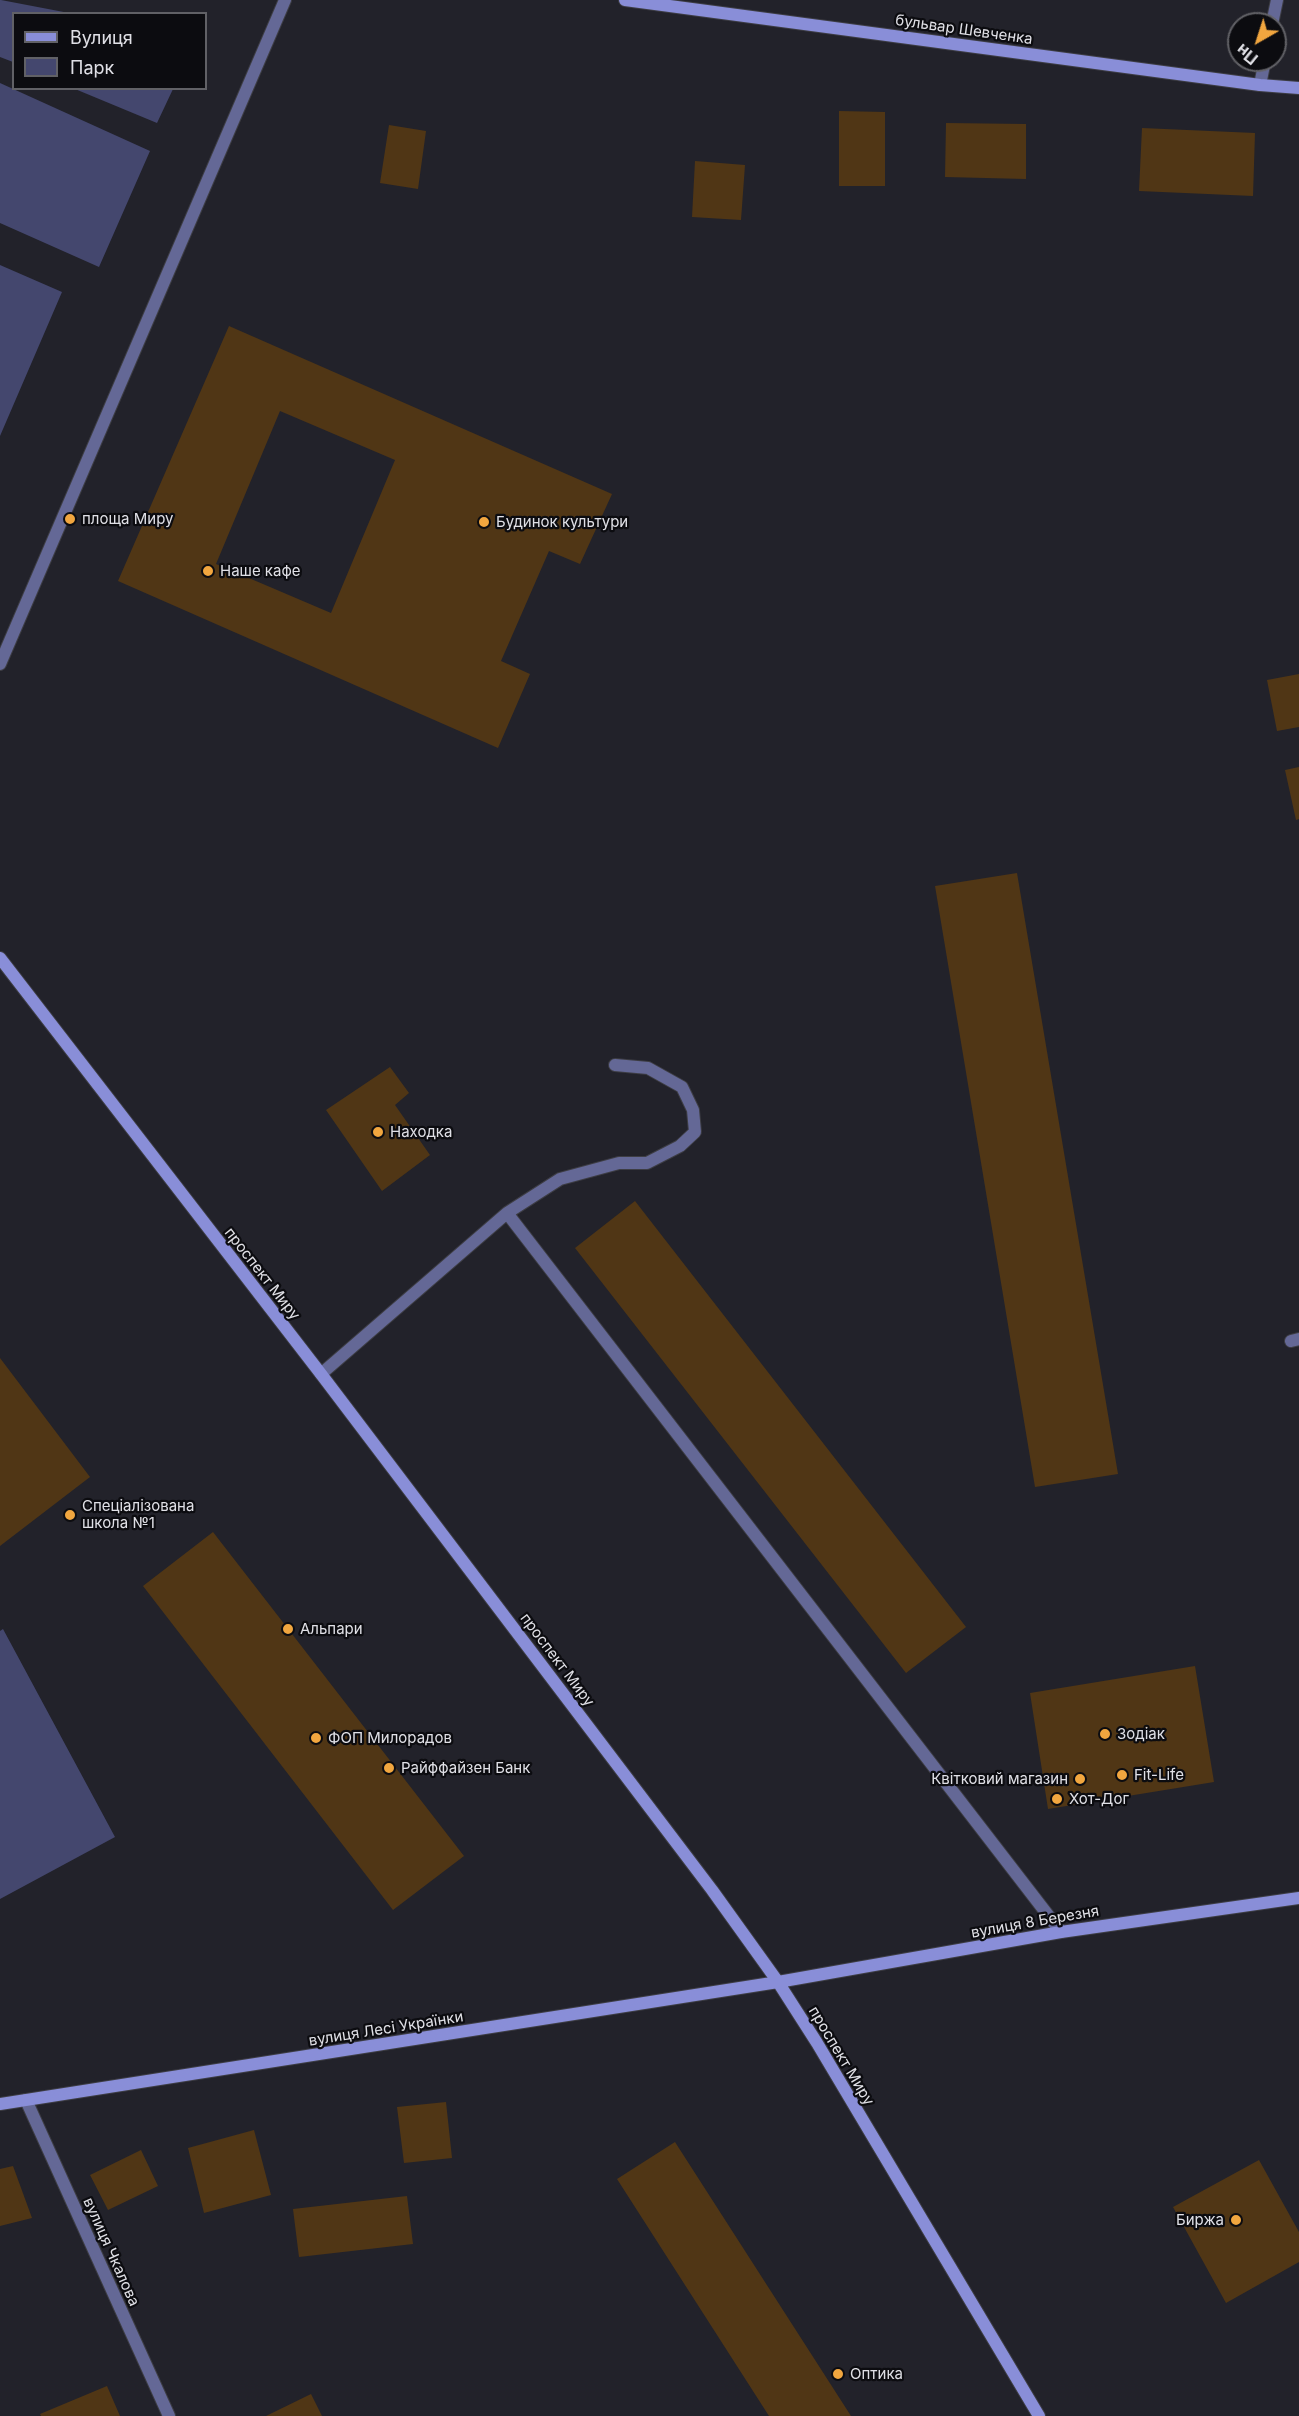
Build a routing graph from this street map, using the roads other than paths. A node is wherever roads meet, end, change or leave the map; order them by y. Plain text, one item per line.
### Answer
1 (285, 0) edge
2 (625, 0) edge
3 (1263, 72) edge
4 (1260, 85) junction
5 (1299, 88) edge
6 (0, 664) edge
7 (0, 958) edge
8 (615, 1065) dead end
9 (507, 1213) junction
10 (321, 1374) junction
11 (1299, 1898) edge
12 (1061, 1932) junction
13 (778, 1983) junction
14 (26, 2100) junction
15 (0, 2103) edge
16 (169, 2416) edge
17 (1039, 2416) edge

1 - 6 street
2 - 4 street, бульвар Шевченка
3 - 4 street
4 - 5 street, бульвар Шевченка
7 - 10 street, проспект Миру
8 - 9 street
9 - 10 street
9 - 12 street
10 - 13 street, проспект Миру
11 - 12 street, вулиця 8 Березня
12 - 13 street, вулиця 8 Березня
13 - 14 street, вулиця Лесі Українки
13 - 17 street, проспект Миру
14 - 15 street, вулиця Лесі Українки
14 - 16 street, вулиця Чкалова

